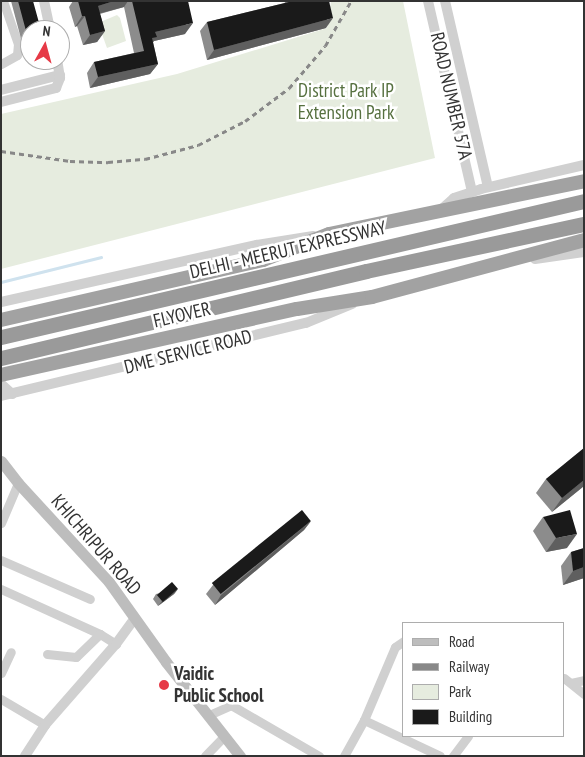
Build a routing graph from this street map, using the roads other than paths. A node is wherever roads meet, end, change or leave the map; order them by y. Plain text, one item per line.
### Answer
1 (3, 1) edge
2 (44, 1) edge
3 (428, 1) edge
4 (445, 1) edge
5 (48, 20) edge
6 (1, 64) edge
7 (59, 70) edge
8 (60, 75) junction
9 (1, 90) edge
10 (1, 102) edge
11 (584, 165) edge
12 (584, 181) edge
13 (488, 187) junction
14 (472, 191) junction
15 (584, 201) edge
16 (443, 208) junction
17 (584, 224) edge
18 (329, 234) junction
19 (584, 240) edge
20 (584, 252) edge
21 (509, 262) junction
22 (372, 297) junction
23 (1, 302) edge
24 (1, 320) edge
25 (1, 338) edge
26 (1, 358) edge
27 (1, 376) edge
28 (1, 384) edge
29 (12, 394) junction
30 (1, 396) edge
31 (1, 461) edge
32 (1, 472) edge
33 (16, 481) junction
34 (1, 523) edge
35 (1, 560) edge
36 (1, 589) edge
37 (90, 599) dead end
38 (135, 618) junction
39 (100, 634) junction
40 (402, 642) edge
41 (116, 644) junction
42 (11, 652) dead end
43 (47, 654) dead end
44 (1, 672) edge
45 (584, 680) edge
46 (567, 681) edge
47 (584, 694) edge
48 (1, 698) edge
49 (209, 715) junction
50 (364, 720) junction
51 (45, 725) junction
52 (224, 736) junction
53 (467, 737) edge
54 (25, 756) edge
55 (205, 756) edge
56 (240, 756) edge
57 (319, 756) edge
58 (344, 756) edge
59 (440, 756) edge
60 (453, 756) edge

1 - 6 street
2 - 5 street
3 - 14 street, ROAD NUMBER 57A
4 - 13 street, ROAD NUMBER 57A
7 - 8 street
8 - 9 street
8 - 10 street
11 - 13 street
12 - 16 highway, FLYOVER
13 - 14 street
14 - 16 street
15 - 25 highway, DELHI - MEERUT EXPRESSWAY
16 - 18 highway, FLYOVER
17 - 26 highway, DELHI - MEERUT EXPRESSWAY
18 - 23 street
18 - 24 highway, FLYOVER
19 - 21 highway, FLYOVER
20 - 21 street
21 - 22 highway, FLYOVER
22 - 27 highway, FLYOVER
22 - 29 street, DME SERVICE ROAD
28 - 29 street
29 - 30 street, DME SERVICE ROAD
31 - 33 main road, KHICHRIPUR ROAD
32 - 33 main road, KHICHRIPUR ROAD
33 - 34 street
33 - 38 main road, KHICHRIPUR ROAD
35 - 37 street
36 - 39 street
38 - 41 street
38 - 49 main road, KHICHRIPUR ROAD
39 - 41 street
39 - 43 street
40 - 50 street
41 - 51 street
42 - 44 street
45 - 46 street
46 - 47 street
48 - 51 street
49 - 52 main road, KHICHRIPUR ROAD
49 - 57 street
50 - 58 street
50 - 59 street
51 - 54 street
52 - 55 street
52 - 56 main road, KHICHRIPUR ROAD
53 - 60 street

